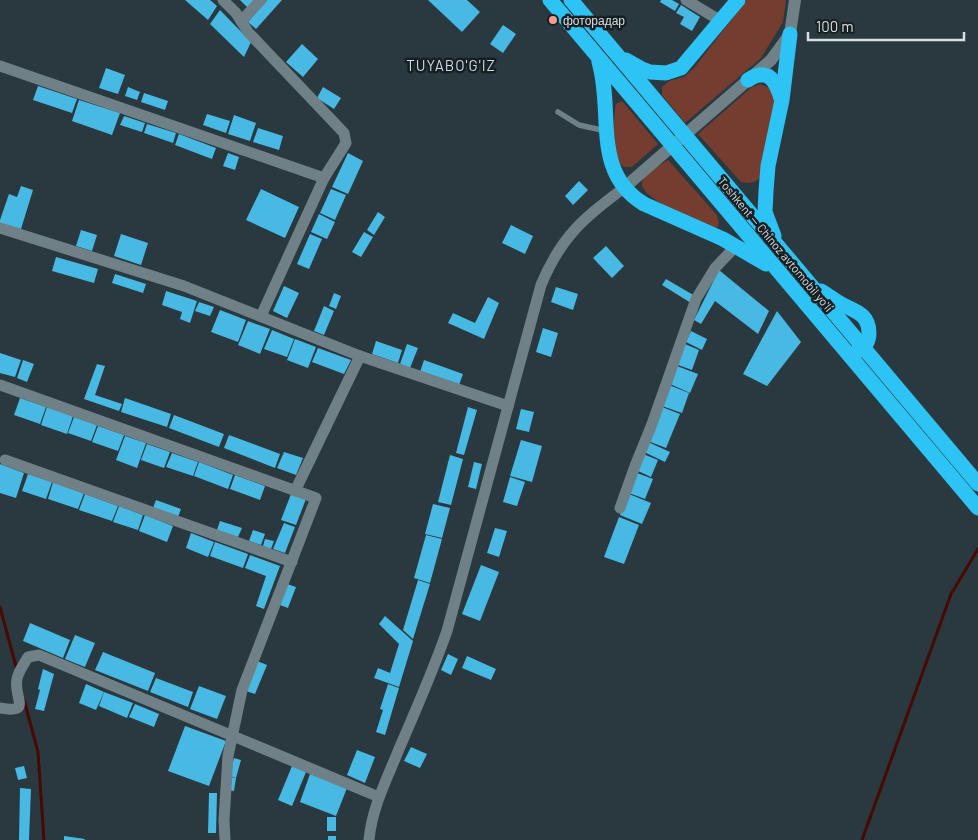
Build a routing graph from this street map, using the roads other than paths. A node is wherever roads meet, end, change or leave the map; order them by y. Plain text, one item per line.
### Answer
1 (223, 0) edge
2 (261, 0) edge
3 (550, 0) edge
4 (571, 0) edge
5 (686, 0) edge
6 (738, 0) edge
7 (795, 0) edge
8 (241, 21) junction
9 (721, 21) junction
10 (790, 34) junction
11 (616, 54) junction
12 (596, 55) junction
13 (0, 66) edge
14 (748, 80) junction
15 (782, 100) junction
16 (558, 112) dead end
17 (606, 132) junction
18 (324, 178) junction
19 (625, 187) junction
20 (0, 228) edge
21 (736, 246) junction
22 (778, 247) junction
23 (782, 275) junction
24 (261, 316) junction
25 (863, 348) junction
26 (847, 353) junction
27 (360, 356) junction
28 (0, 385) edge
29 (508, 406) junction
30 (6, 460) dead end
31 (978, 484) edge
32 (296, 491) junction
33 (620, 508) dead end
34 (978, 508) edge
35 (292, 562) junction
36 (0, 708) edge
37 (232, 734) junction
38 (379, 797) junction
39 (226, 840) edge
40 (369, 840) edge

1 - 8 street
2 - 8 street
3 - 12 highway, Toshkent — Chinoz avtomobil yoʻli
4 - 11 highway, Toshkent — Chinoz avtomobil yoʻli
5 - 9 street
6 - 9 highway
7 - 10 main road
8 - 18 street
9 - 11 highway
10 - 14 main road
10 - 15 highway
11 - 22 highway, Toshkent — Chinoz avtomobil yoʻli
12 - 17 highway
12 - 23 highway, Toshkent — Chinoz avtomobil yoʻli
13 - 18 street
14 - 15 highway
14 - 19 main road
15 - 22 highway
16 - 17 lane
17 - 19 highway
18 - 24 street
19 - 21 highway
19 - 29 street
20 - 24 street
21 - 23 highway
21 - 33 street
22 - 25 highway, Toshkent — Chinoz avtomobil yoʻli
23 - 26 highway, Toshkent — Chinoz avtomobil yoʻli
24 - 27 street
25 - 26 highway
25 - 31 highway
26 - 34 highway, Toshkent — Chinoz avtomobil yoʻli
27 - 29 street
27 - 32 street
28 - 32 street
29 - 38 street
30 - 35 street
32 - 35 street
35 - 37 street
36 - 37 street
37 - 38 street
37 - 39 street
38 - 40 street

